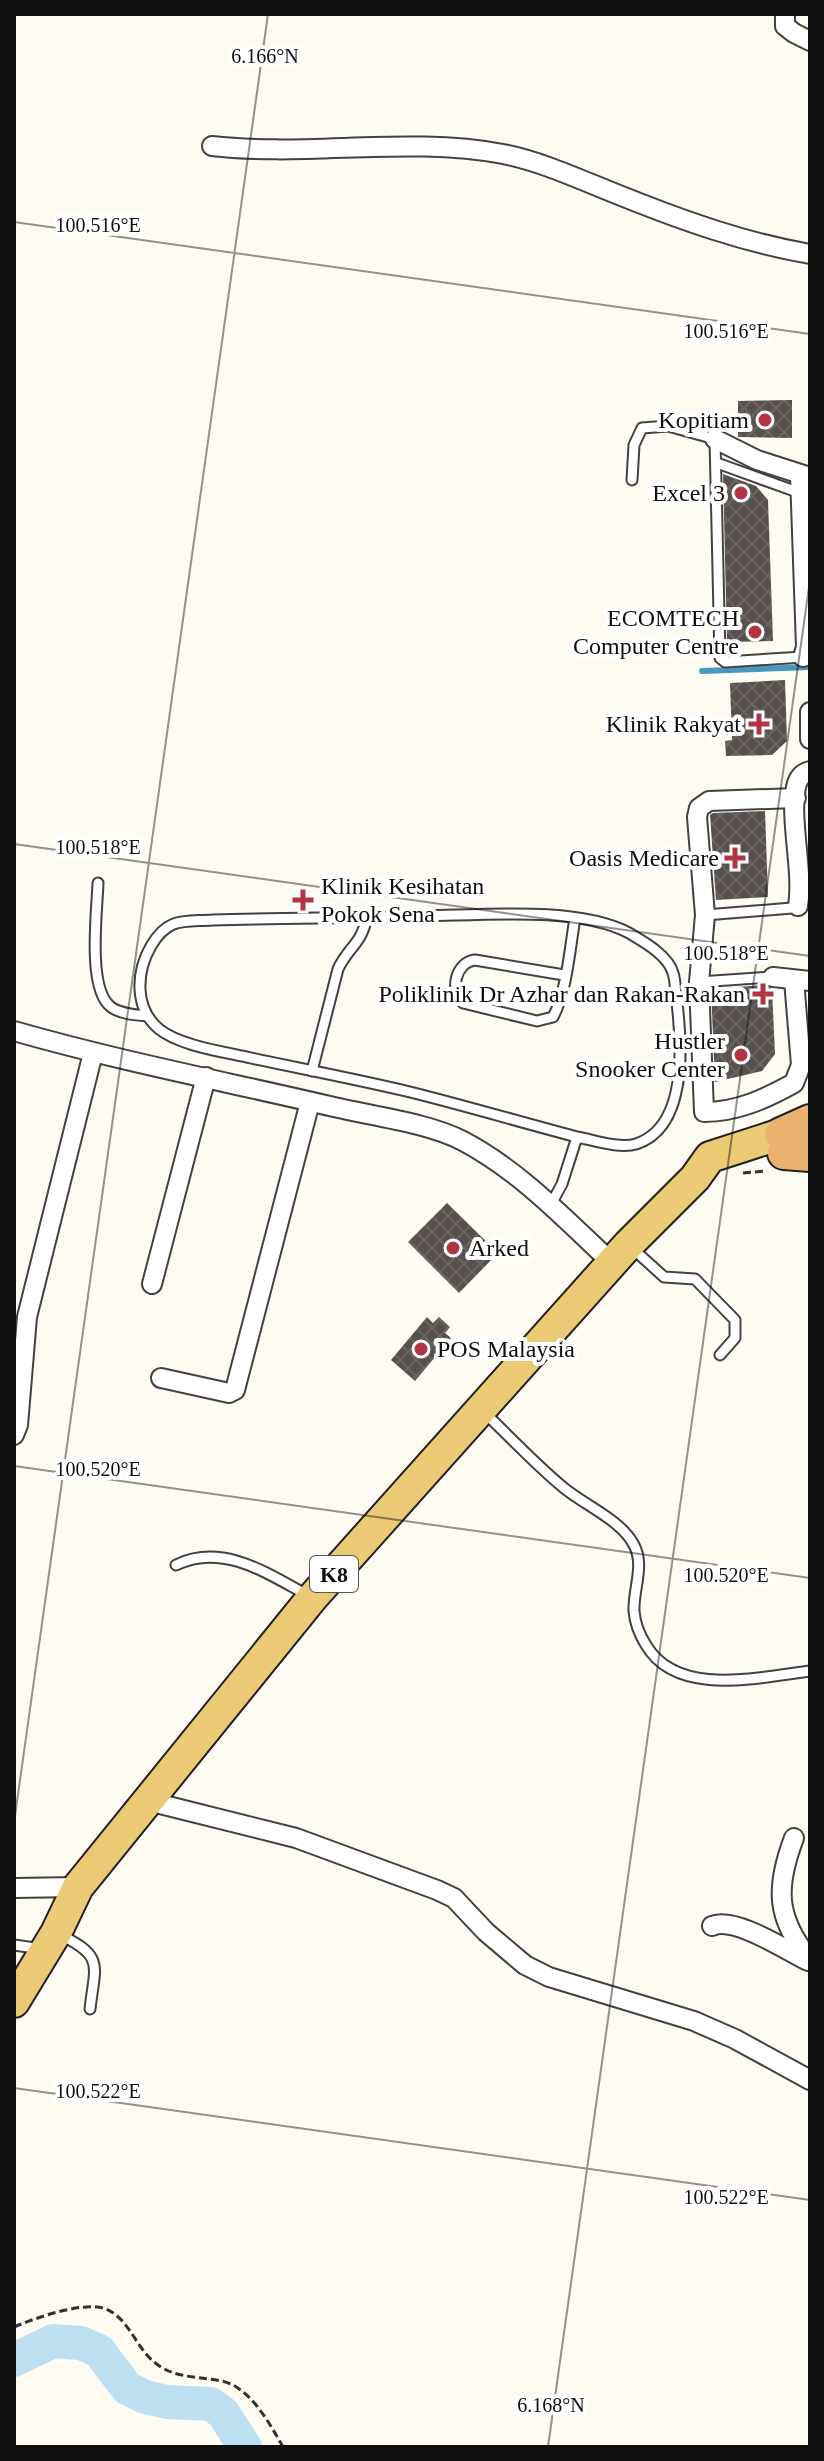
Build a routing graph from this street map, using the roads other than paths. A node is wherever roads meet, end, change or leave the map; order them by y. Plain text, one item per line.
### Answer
1 (785, 14) edge
2 (810, 41) edge
3 (212, 146) dead end
4 (810, 254) edge
5 (715, 439) junction
6 (717, 463) junction
7 (632, 480) dead end
8 (804, 482) edge
9 (803, 657) joint
10 (810, 712) edge
11 (810, 739) edge
12 (810, 771) edge
13 (796, 798) junction
14 (98, 883) dead end
15 (798, 906) joint
16 (705, 915) junction
17 (367, 916) junction
18 (575, 918) junction
19 (564, 975) junction
20 (773, 977) joint
21 (802, 980) edge
22 (699, 982) junction
23 (147, 1016) junction
24 (14, 1031) edge
25 (93, 1053) junction
26 (312, 1071) junction
27 (206, 1077) junction
28 (310, 1102) junction
29 (577, 1137) junction
30 (797, 1145) edge
31 (550, 1206) junction
32 (621, 1254) junction
33 (152, 1284) dead end
34 (720, 1355) dead end
35 (161, 1378) dead end
36 (482, 1411) junction
37 (14, 1435) edge
38 (176, 1565) dead end
39 (312, 1598) junction
40 (810, 1671) edge
41 (148, 1801) junction
42 (794, 1838) dead end
43 (78, 1887) junction
44 (14, 1888) edge
45 (712, 1926) dead end
46 (51, 1942) junction
47 (14, 1945) edge
48 (810, 1962) edge
49 (14, 2002) edge
50 (90, 2009) dead end
51 (810, 2080) edge

1 - 2 street
3 - 4 street
5 - 6 lane
5 - 7 lane
5 - 8 street
6 - 8 lane
6 - 9 lane
8 - 9 street
10 - 11 street
12 - 13 street
13 - 15 street
13 - 16 street
14 - 23 lane
15 - 16 lane
16 - 22 street
17 - 18 lane
17 - 23 lane
17 - 26 lane
18 - 19 lane
18 - 29 lane
19 - 19 lane
20 - 21 street
20 - 22 lane
21 - 22 street
23 - 26 lane
24 - 25 street
25 - 27 street
25 - 37 street
26 - 29 lane
27 - 28 street
27 - 33 street
28 - 31 street
28 - 35 street
29 - 31 lane
30 - 32 main road, K8
31 - 32 street
32 - 34 lane
32 - 36 main road, K8
36 - 39 main road, K8
36 - 40 lane
38 - 39 lane
39 - 41 main road, K8
41 - 43 main road, K8
41 - 51 street
42 - 48 street
43 - 44 street
43 - 46 main road, K8
45 - 48 street
46 - 47 lane
46 - 49 main road, K8
46 - 50 lane

